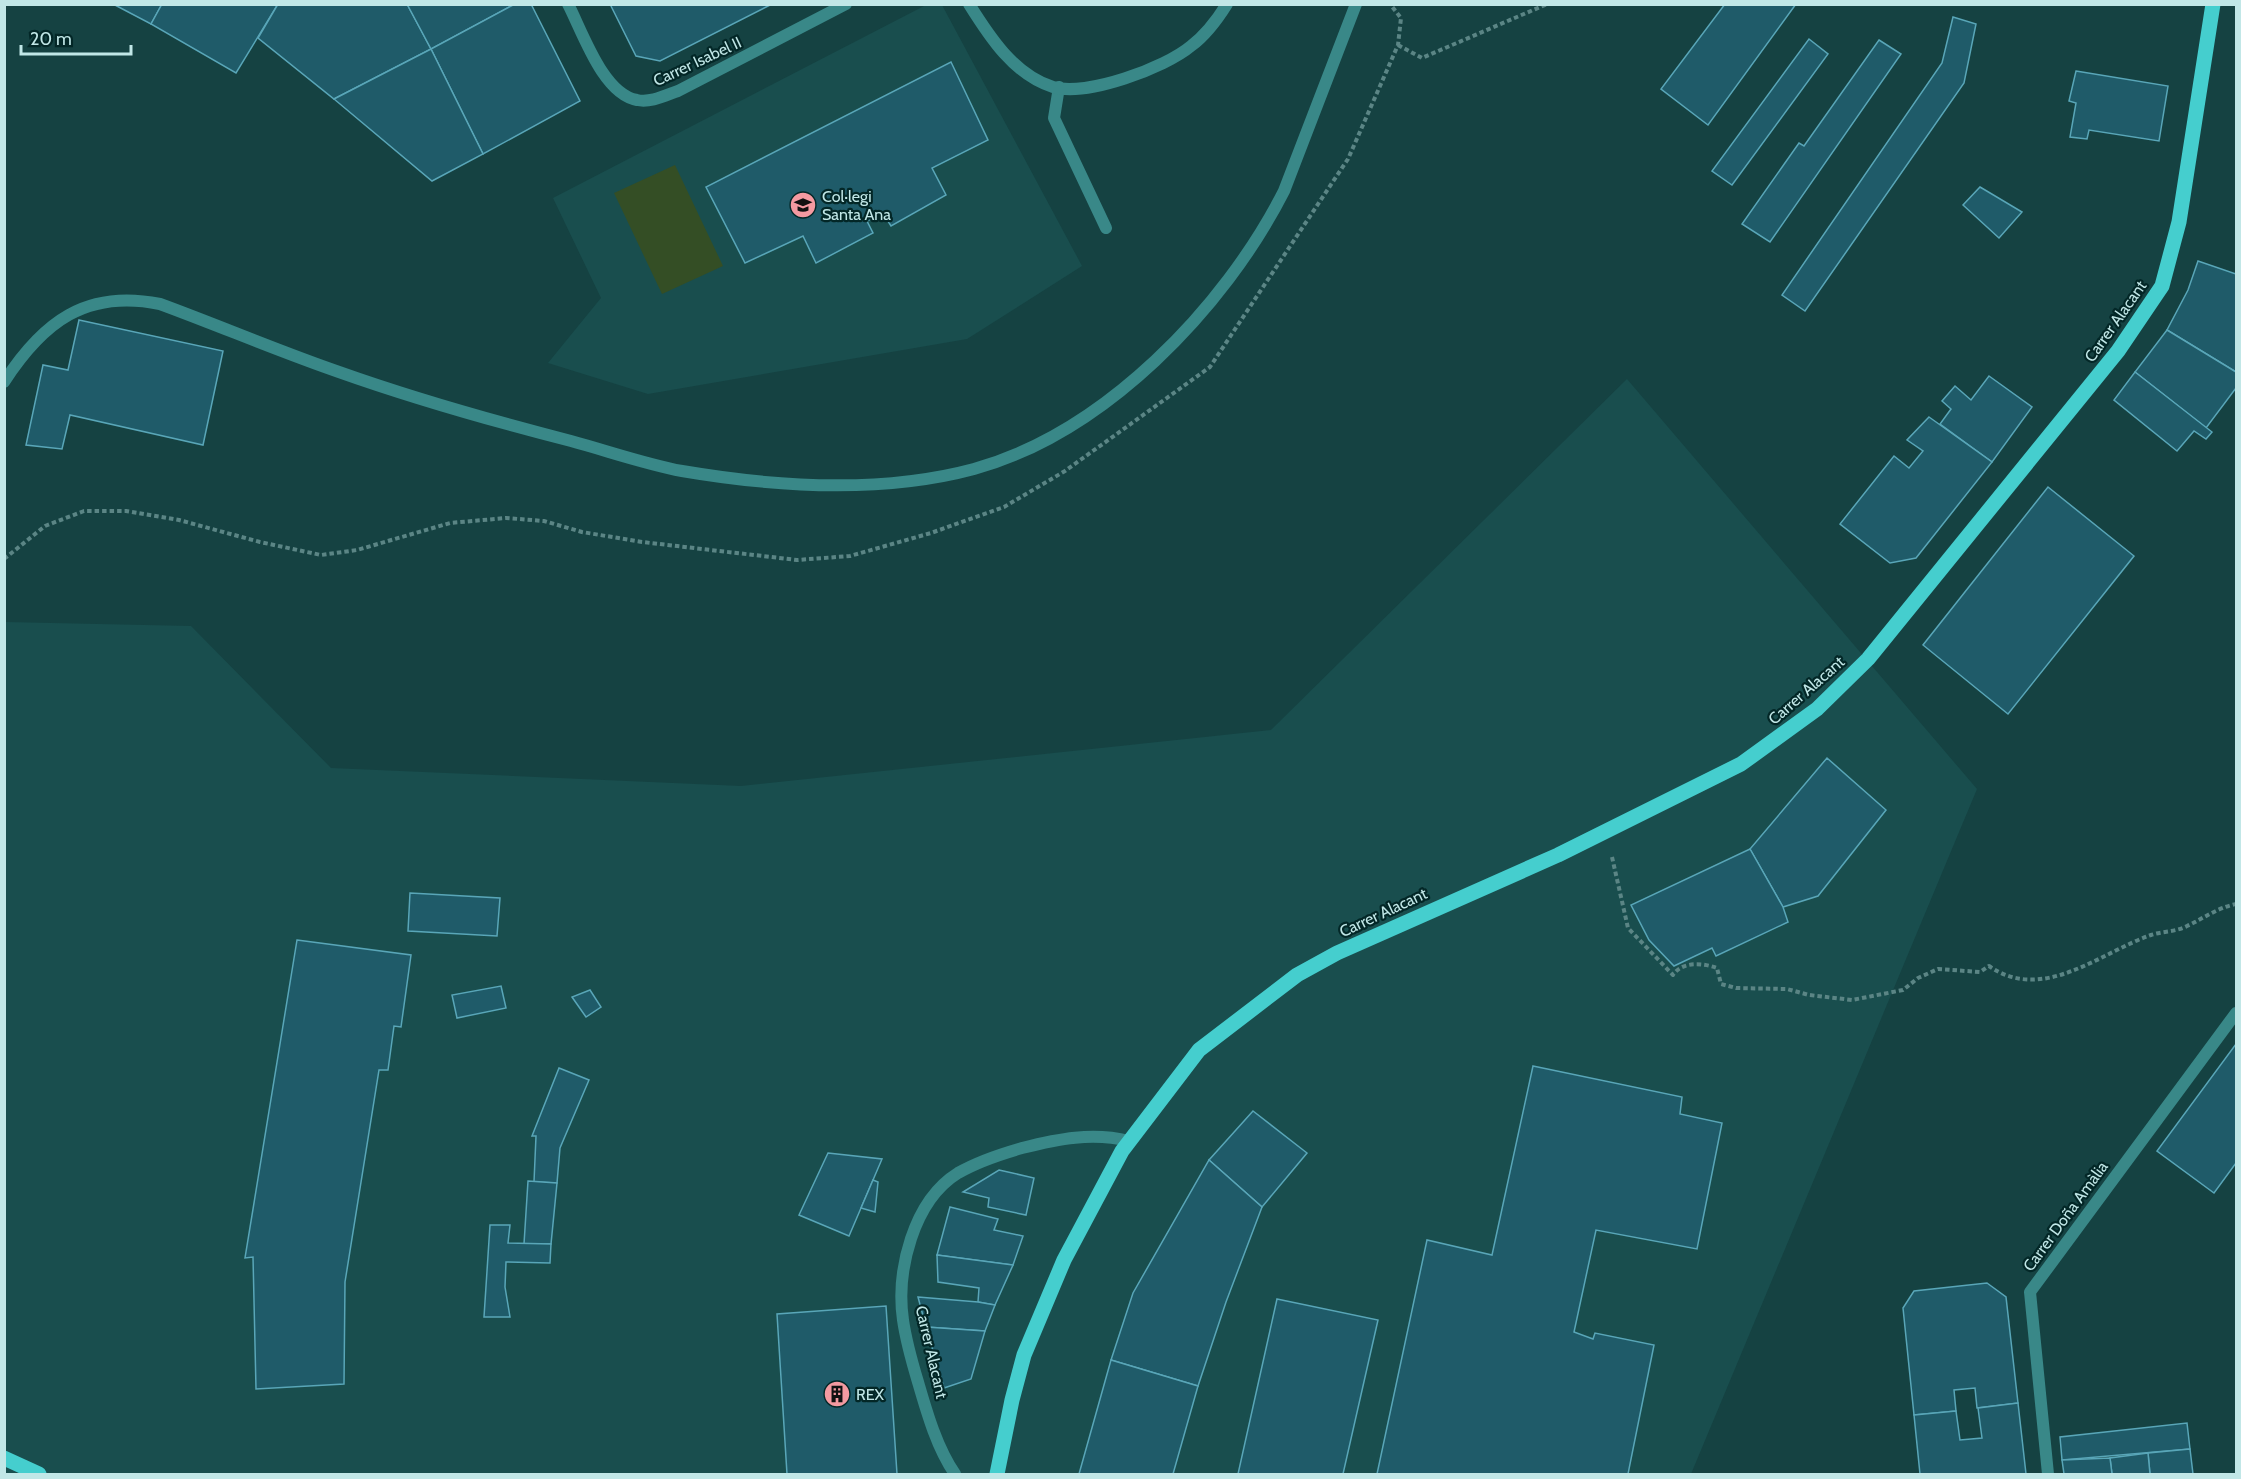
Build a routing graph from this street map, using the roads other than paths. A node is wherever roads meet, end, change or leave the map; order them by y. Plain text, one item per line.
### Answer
1 (568, 4) edge
2 (846, 4) edge
3 (969, 4) edge
4 (1227, 4) edge
5 (1356, 4) edge
6 (2213, 4) edge
7 (1059, 87) junction
8 (1106, 228) dead end
9 (4, 382) edge
10 (2236, 1013) edge
11 (1129, 1141) junction
12 (4, 1458) edge
13 (39, 1474) edge
14 (955, 1474) edge
15 (998, 1474) edge
16 (2048, 1474) edge

1 - 2 street, Carrer Isabel II
3 - 7 street
4 - 7 street
5 - 9 street
6 - 11 main road, Carrer Alacant
7 - 8 street
10 - 16 street, Carrer Doña Amàlia
11 - 14 street, Carrer Alacant
11 - 15 main road, Carrer Alacant
12 - 13 main road

